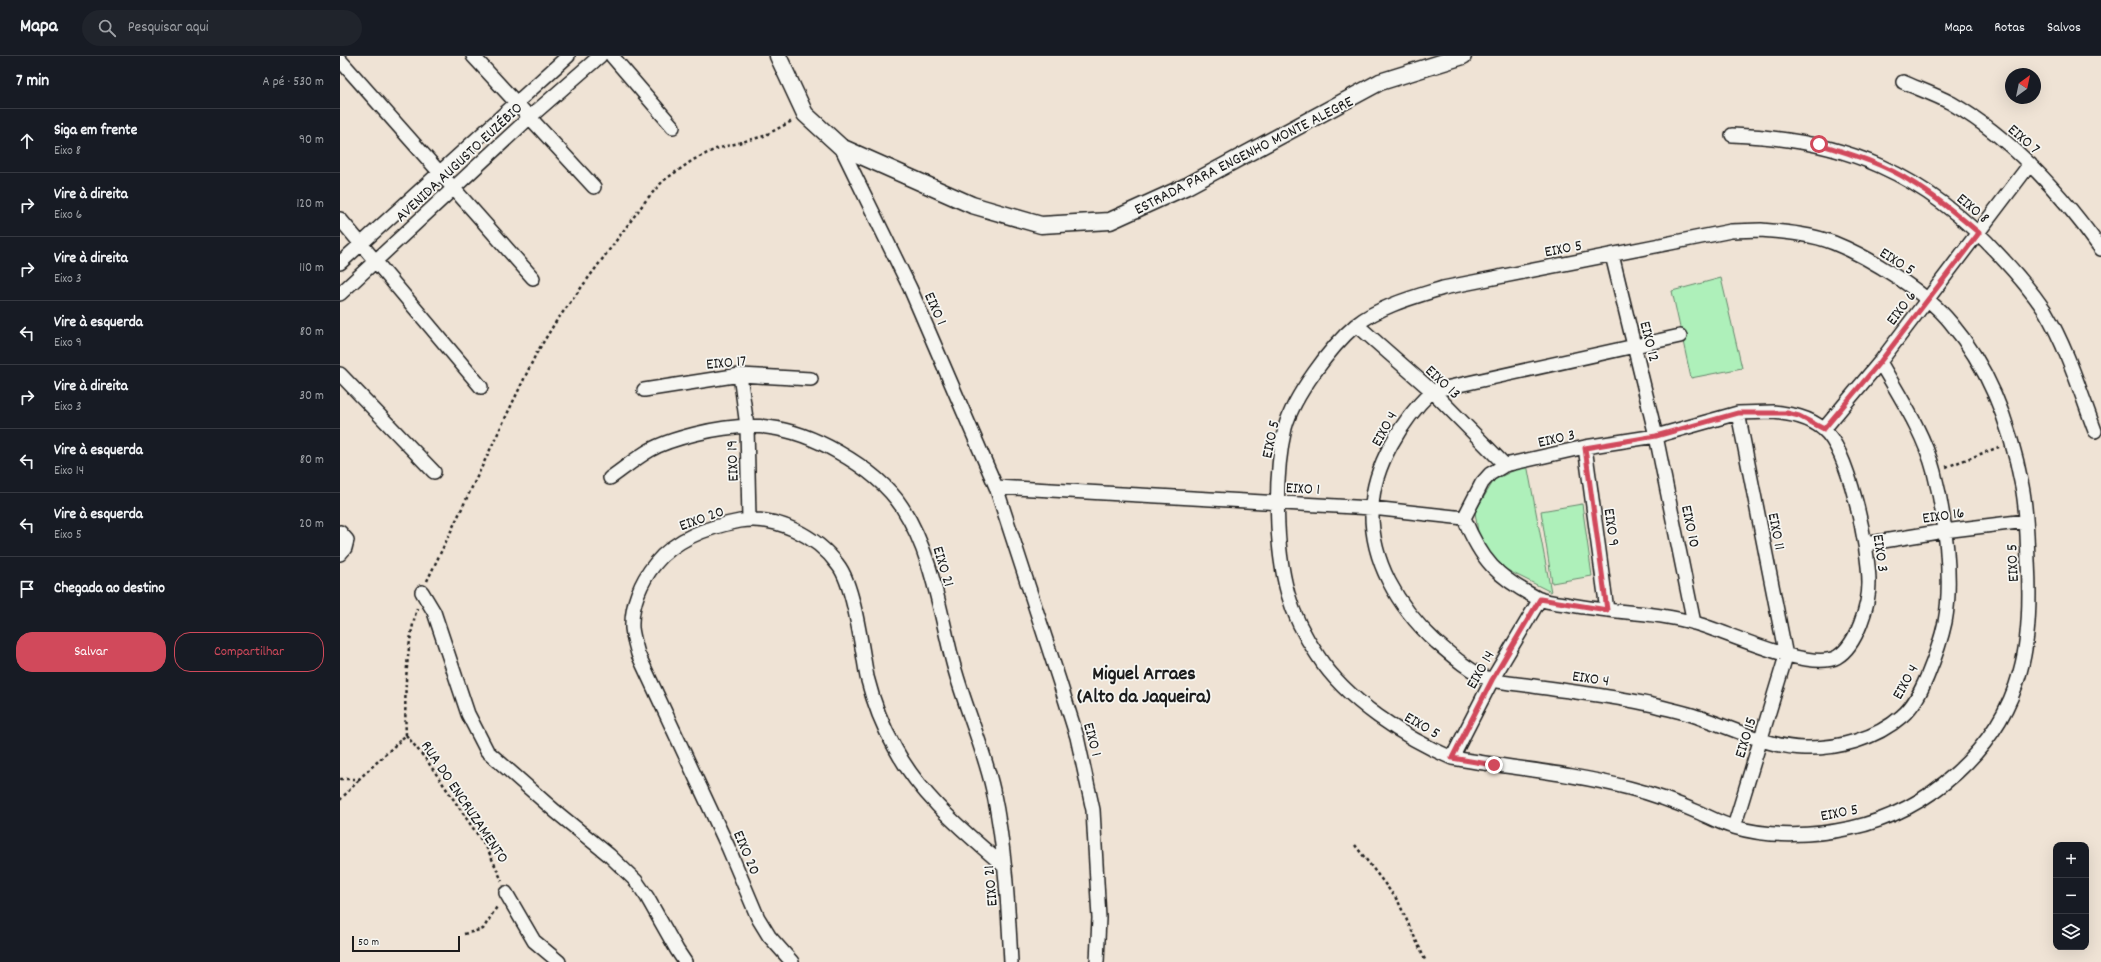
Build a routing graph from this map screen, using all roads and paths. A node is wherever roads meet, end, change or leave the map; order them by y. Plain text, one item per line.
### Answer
1 (473, 56) edge
2 (568, 56) edge
3 (600, 56) edge
4 (612, 56) edge
5 (778, 56) edge
6 (1463, 56) edge
7 (340, 60) edge
8 (1903, 82) dead end
9 (517, 102) junction
10 (805, 114) junction
11 (530, 117) junction
12 (673, 127) dead end
13 (1732, 135) dead end
14 (841, 147) junction
15 (2030, 164) junction
16 (439, 171) junction
17 (594, 187) dead end
18 (452, 188) junction
19 (340, 219) edge
20 (1979, 233) junction
21 (362, 244) junction
22 (2101, 249) edge
23 (1612, 255) junction
24 (376, 261) junction
25 (340, 263) edge
26 (533, 278) dead end
27 (340, 294) edge
28 (1927, 299) junction
29 (1357, 325) junction
30 (1680, 336) dead end
31 (1636, 347) junction
32 (1880, 362) junction
33 (340, 374) edge
34 (740, 375) junction
35 (811, 379) dead end
36 (481, 387) dead end
37 (644, 390) dead end
38 (1432, 392) junction
39 (1738, 413) junction
40 (746, 426) junction
41 (1824, 429) junction
42 (2095, 431) dead end
43 (1656, 436) junction
44 (2010, 442) junction
45 (1585, 448) junction
46 (1505, 465) junction
47 (434, 472) dead end
48 (1934, 472) junction
49 (610, 478) dead end
50 (996, 487) junction
51 (1278, 503) junction
52 (1372, 508) junction
53 (1464, 518) junction
54 (750, 519) junction
55 (2026, 521) junction
56 (1944, 531) junction
57 (340, 532) edge
58 (1865, 544) junction
59 (340, 554) edge
60 (422, 592) junction
61 (1540, 599) junction
62 (1607, 610) junction
63 (1694, 623) junction
64 (1786, 656) junction
65 (1492, 680) junction
66 (406, 735) junction
67 (1761, 740) junction
68 (1452, 758) junction
69 (340, 779) edge
70 (359, 779) junction
71 (340, 800) edge
72 (1734, 828) junction
73 (1355, 845) dead end
74 (1005, 867) junction
75 (506, 893) junction
76 (464, 934) dead end
77 (559, 962) edge
78 (685, 962) edge
79 (792, 962) edge
80 (1012, 962) edge
81 (1097, 962) edge
82 (1426, 962) edge

1 - 9 street
2 - 9 street, AVENIDA AUGUSTO EUZÉBIO
3 - 11 street, AVENIDA AUGUSTO EUZÉBIO
4 - 12 street
5 - 10 street
6 - 14 street, ESTRADA PARA ENGENHO MONTE ALEGRE
7 - 16 street
8 - 15 street, EIXO 7
9 - 11 street
9 - 16 street, AVENIDA AUGUSTO EUZÉBIO
10 - 14 street, ESTRADA PARA ENGENHO MONTE ALEGRE
10 - 60 path
11 - 17 street
11 - 18 street, AVENIDA AUGUSTO EUZÉBIO
13 - 20 street, EIXO 8
14 - 50 street, EIXO 1
15 - 20 street, EIXO 6
15 - 22 street, EIXO 7
16 - 18 street
16 - 21 street, AVENIDA AUGUSTO EUZÉBIO
18 - 24 street, AVENIDA AUGUSTO EUZÉBIO
18 - 26 street
19 - 21 street
20 - 28 street, EIXO 6
20 - 42 street, EIXO 8
21 - 24 street
21 - 25 street, AVENIDA AUGUSTO EUZÉBIO
23 - 28 street, EIXO 5
23 - 29 street, EIXO 5
23 - 31 street, EIXO 12
24 - 27 street, AVENIDA AUGUSTO EUZÉBIO
24 - 36 street
28 - 32 street, EIXO 6
28 - 44 street, EIXO 5
29 - 38 street, EIXO 13
29 - 51 street, EIXO 5
30 - 31 street, EIXO 4
31 - 38 street, EIXO 4
31 - 43 street, EIXO 12
32 - 41 street, EIXO 6
32 - 48 street, EIXO 4
33 - 47 street
34 - 35 street, EIXO 17
34 - 37 street, EIXO 17
34 - 40 street, EIXO 19
38 - 46 street, EIXO 13
38 - 52 street, EIXO 4
39 - 41 street, EIXO 3
39 - 43 street, EIXO 3
39 - 64 street, EIXO 11
40 - 49 street, EIXO 21
40 - 54 street, EIXO 19
40 - 74 street, EIXO 21
41 - 58 street, EIXO 3
43 - 45 street, EIXO 3
43 - 63 street, EIXO 10
44 - 48 path
44 - 55 street, EIXO 5
45 - 46 street, EIXO 3
45 - 62 street, EIXO 9
46 - 53 street, EIXO 3
48 - 56 street, EIXO 4
50 - 51 street, EIXO 1
50 - 81 street, EIXO 1
51 - 52 street, EIXO 1
51 - 68 street, EIXO 5
52 - 53 street, EIXO 1
52 - 65 street, EIXO 4
53 - 61 street, EIXO 3
54 - 74 street, EIXO 20
54 - 79 street, EIXO 20
55 - 56 street, EIXO 16
55 - 72 street, EIXO 5
56 - 58 street, EIXO 16
56 - 67 street, EIXO 4
57 - 59 street
58 - 64 street, EIXO 3
60 - 66 path
60 - 78 street
61 - 62 street, EIXO 3
61 - 65 street, EIXO 14
62 - 63 street, EIXO 3
63 - 64 street, EIXO 3
64 - 67 street, EIXO 15
65 - 67 street, EIXO 4
65 - 68 street, EIXO 14
66 - 70 path, RUA DO ENCRUZAMENTO
66 - 75 path, RUA DO ENCRUZAMENTO
67 - 72 street, EIXO 15
68 - 72 street, EIXO 5
69 - 70 path
70 - 71 path, RUA DO ENCRUZAMENTO
73 - 82 path
74 - 80 street, EIXO 21
75 - 76 path
75 - 77 street

